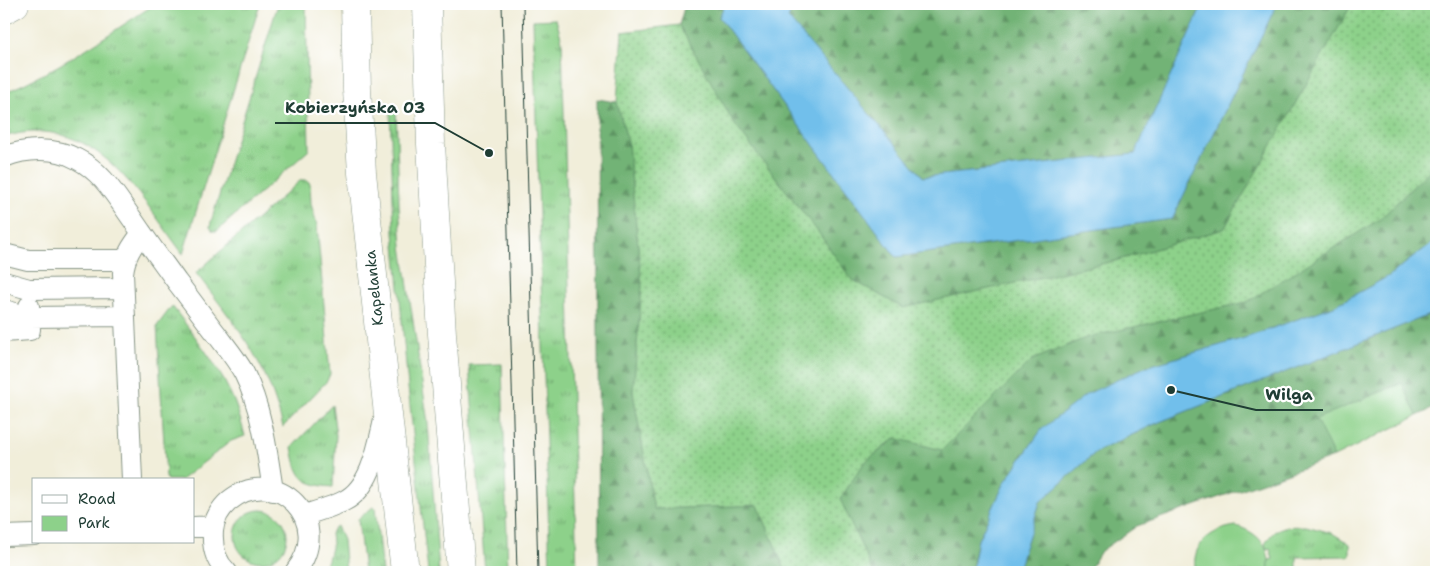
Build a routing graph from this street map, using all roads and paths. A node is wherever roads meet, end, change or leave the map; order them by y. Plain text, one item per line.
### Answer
1 (9, 4) edge
2 (15, 4) edge
3 (355, 4) edge
4 (427, 4) edge
5 (4, 9) edge
6 (4, 157) edge
7 (142, 233) junction
8 (4, 254) edge
9 (28, 260) junction
10 (125, 260) junction
11 (4, 282) edge
12 (123, 288) junction
13 (29, 290) junction
14 (4, 310) edge
15 (125, 316) junction
16 (30, 317) junction
17 (4, 332) edge
18 (386, 401) junction
19 (132, 478) edge
20 (273, 491) junction
21 (304, 516) junction
22 (204, 527) edge
23 (32, 535) edge
24 (4, 536) edge
25 (227, 572) edge
26 (295, 572) edge
27 (405, 572) edge
28 (461, 572) edge

1 - 5 main road
2 - 5 main road
3 - 18 main road, Kapelanka
4 - 28 main road
6 - 7 lane
7 - 10 lane
7 - 20 lane
8 - 9 lane
9 - 10 lane
9 - 13 lane
10 - 12 lane
11 - 13 lane
12 - 13 lane
12 - 15 lane
13 - 16 lane
14 - 16 lane
15 - 16 lane
15 - 19 lane
16 - 17 lane
18 - 21 lane
18 - 27 main road, Kapelanka
20 - 21 lane
20 - 22 lane
21 - 26 lane
22 - 25 lane
23 - 24 lane

